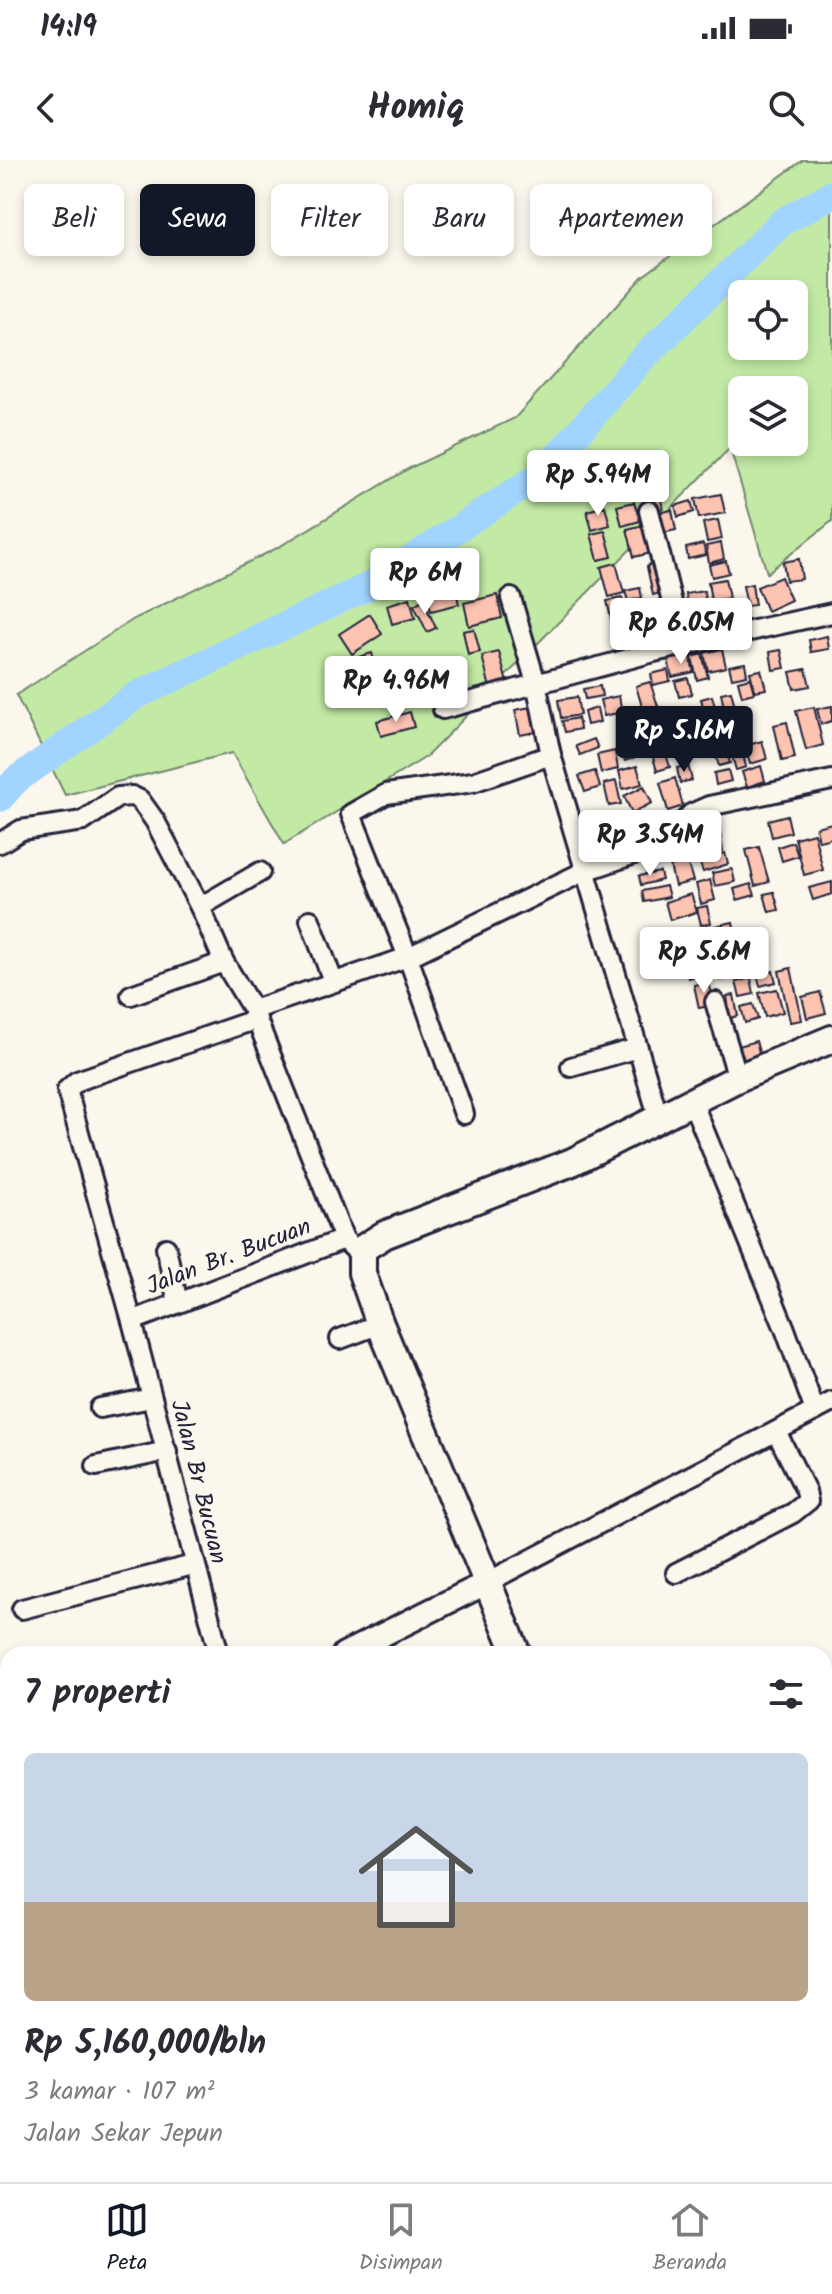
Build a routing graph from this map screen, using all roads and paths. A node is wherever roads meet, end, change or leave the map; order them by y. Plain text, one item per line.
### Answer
1 (649, 511) dead end
2 (511, 598) dead end
3 (832, 613) edge
4 (683, 646) junction
5 (536, 683) junction
6 (443, 709) dead end
7 (551, 755) junction
8 (832, 780) edge
9 (0, 843) edge
10 (585, 871) junction
11 (260, 872) dead end
12 (200, 907) junction
13 (310, 920) dead end
14 (408, 957) junction
15 (224, 962) junction
16 (333, 981) junction
17 (131, 995) dead end
18 (715, 1002) dead end
19 (255, 1015) junction
20 (832, 1039) edge
21 (638, 1048) junction
22 (571, 1067) dead end
23 (738, 1078) junction
24 (692, 1101) junction
25 (464, 1114) dead end
26 (659, 1119) junction
27 (352, 1247) junction
28 (166, 1248) dead end
29 (178, 1303) junction
30 (132, 1321) junction
31 (380, 1324) junction
32 (340, 1339) dead end
33 (152, 1398) junction
34 (824, 1407) edge
35 (100, 1408) dead end
36 (777, 1433) junction
37 (167, 1451) junction
38 (96, 1466) dead end
39 (193, 1565) junction
40 (676, 1573) dead end
41 (486, 1583) junction
42 (22, 1609) dead end
43 (217, 1646) edge
44 (360, 1646) edge
45 (514, 1646) edge

1 - 4 street
2 - 5 street
3 - 4 street
4 - 5 street
5 - 6 street
5 - 7 street
7 - 10 street
7 - 14 street
8 - 10 street
9 - 12 street
10 - 14 street
10 - 21 street
11 - 12 street
12 - 15 street
13 - 16 street
14 - 16 street
14 - 25 street
15 - 17 street
15 - 19 street
16 - 19 street
18 - 23 street
19 - 27 street
19 - 30 street, Jalan Br Bucuan
20 - 23 main road
21 - 22 street
21 - 26 street
23 - 24 main road
24 - 26 main road
24 - 34 street
26 - 27 main road
27 - 29 street, Jalan Br. Bucuan
27 - 31 main road
28 - 29 street
29 - 30 street, Jalan Br. Bucuan
30 - 33 street, Jalan Br Bucuan
31 - 32 street
31 - 41 main road
33 - 35 street
33 - 37 street, Jalan Br Bucuan
34 - 36 street
36 - 40 street
36 - 41 street
37 - 38 street
37 - 39 street, Jalan Br Bucuan
39 - 42 street
39 - 43 street, Jalan Br Bucuan
41 - 44 street
41 - 45 main road

